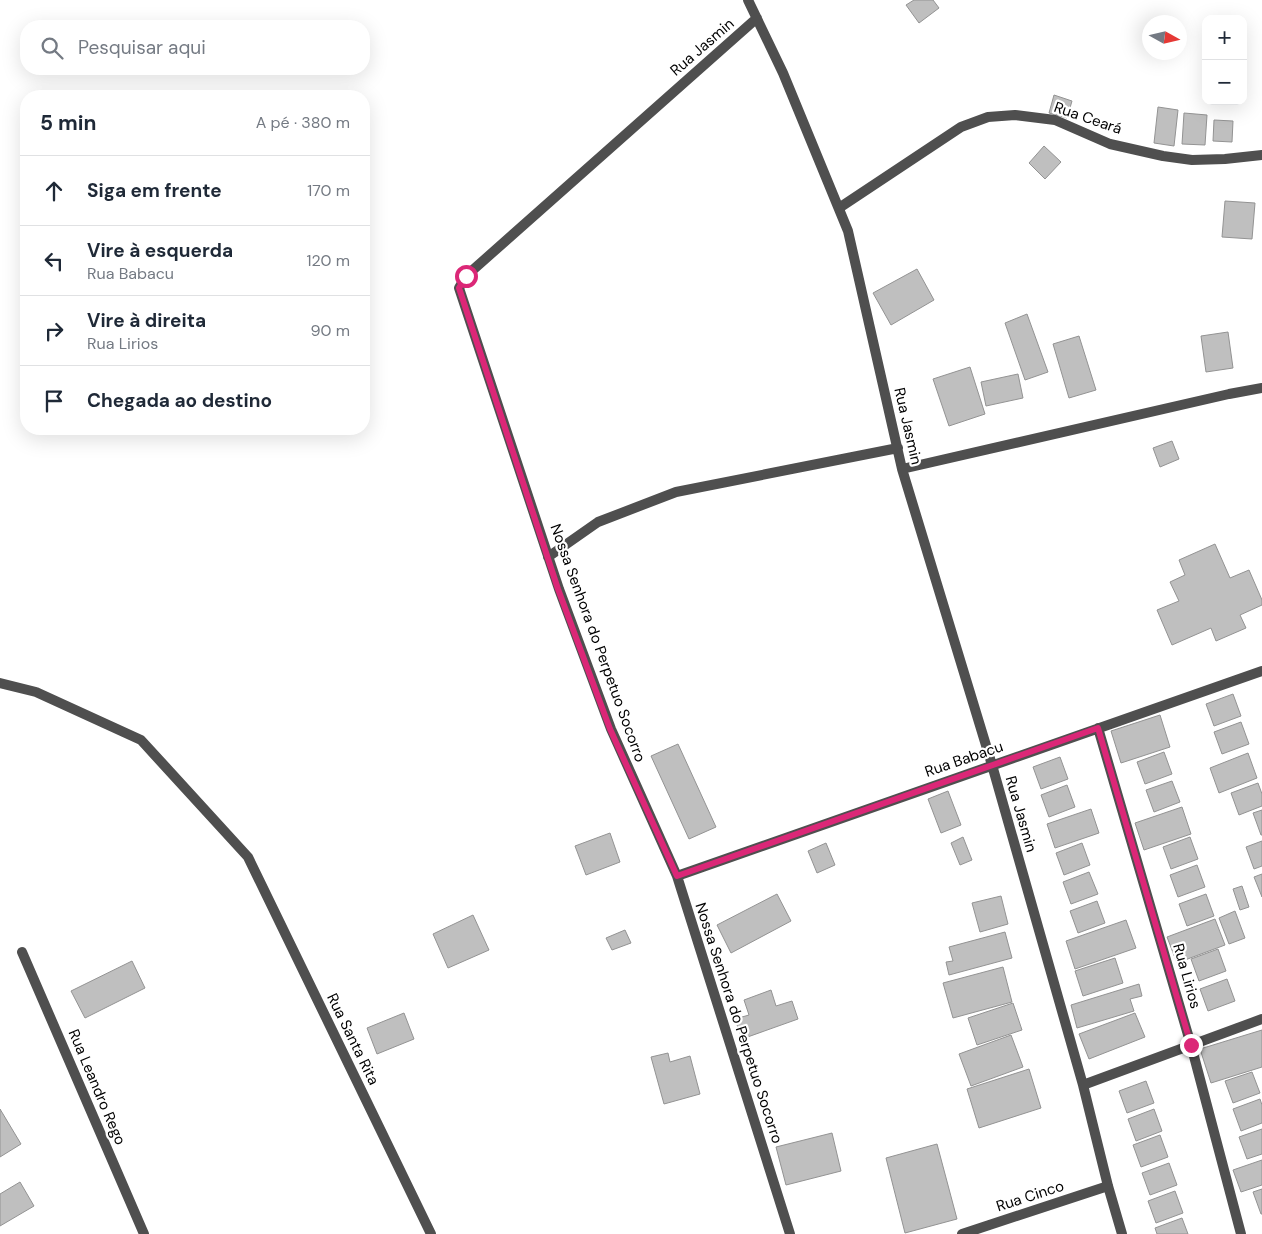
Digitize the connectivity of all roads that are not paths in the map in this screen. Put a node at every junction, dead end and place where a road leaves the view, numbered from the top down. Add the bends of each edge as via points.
1 (748, 0) edge
2 (757, 18) junction
3 (1262, 155) edge
4 (839, 208) junction
5 (459, 288) joint
6 (1262, 388) edge
7 (898, 448) junction
8 (902, 469) junction
9 (548, 557) junction
10 (1262, 671) edge
11 (0, 683) edge
12 (1098, 728) junction
13 (992, 765) junction
14 (677, 876) junction
15 (22, 952) dead end
16 (1262, 1019) edge
17 (1191, 1045) junction
18 (1083, 1085) junction
19 (1108, 1186) junction
20 (144, 1234) edge
21 (431, 1234) edge
22 (790, 1234) edge
23 (962, 1234) edge
24 (1122, 1234) edge
25 (1241, 1234) edge

1 - 2 street
2 - 4 street, Rua Jasmin
2 - 5 street, Rua Jasmin via 466,276
3 - 4 street, Rua Ceará via 1200,160 1163,156 1110,144 1055,120 1015,114 988,117 961,127
4 - 7 street, Rua Jasmin via 848,231
5 - 9 street, Nossa Senhora do Perpetuo Socorro
6 - 8 street
7 - 8 street, Rua Jasmin
7 - 9 street via 676,492 598,522
8 - 13 street, Rua Jasmin
9 - 14 street, Nossa Senhora do Perpetuo Socorro via 610,729
10 - 12 street, Rua Babacu
11 - 21 street, Rua Santa Rita via 36,692 141,740 248,857
12 - 13 street, Rua Babacu
12 - 17 street, Rua Lirios
13 - 14 street, Rua Babacu
13 - 18 street, Rua Jasmin
14 - 22 street, Nossa Senhora do Perpetuo Socorro
15 - 20 street, Rua Leandro Rego
16 - 17 street
17 - 18 street
17 - 25 street, Rua Lirios
18 - 19 street, Rua Jasmin
19 - 23 street, Rua Cinco
19 - 24 street, Rua Jasmin

